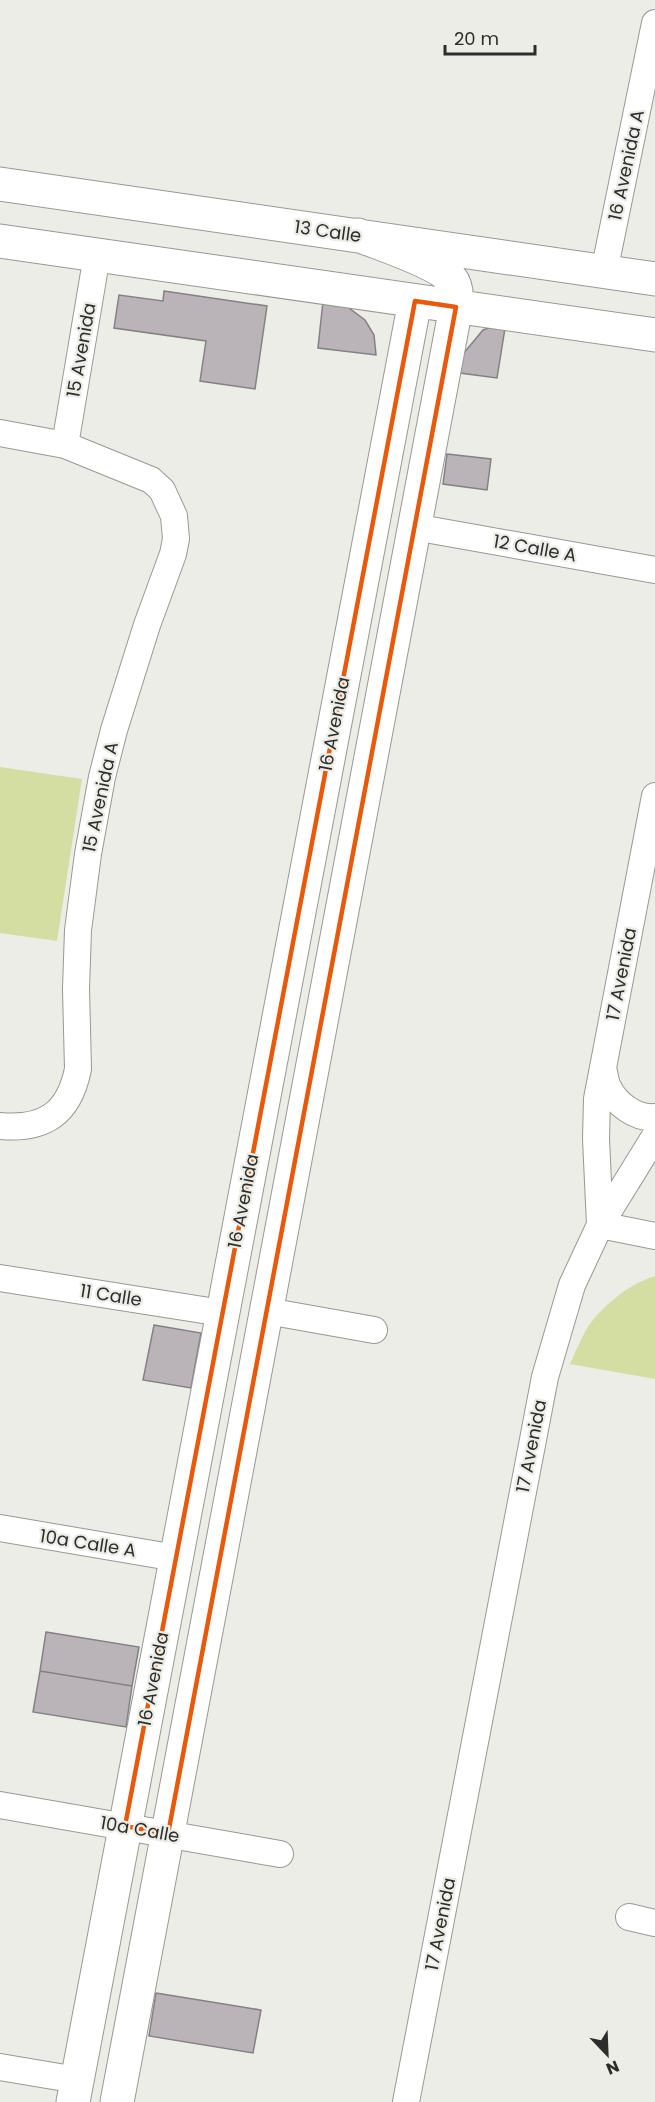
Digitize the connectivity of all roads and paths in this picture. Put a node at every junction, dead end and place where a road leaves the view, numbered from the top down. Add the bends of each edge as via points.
1 (655, 23) edge
2 (0, 184) edge
3 (358, 236) junction
4 (0, 241) edge
5 (98, 255) junction
6 (604, 272) junction
7 (655, 279) edge
8 (415, 301) junction
9 (456, 307) junction
10 (655, 335) edge
11 (0, 433) edge
12 (65, 445) junction
13 (414, 527) junction
14 (655, 570) edge
15 (655, 796) edge
16 (603, 1067) junction
17 (655, 1117) edge
18 (0, 1126) edge
19 (655, 1136) edge
20 (600, 1225) junction
21 (655, 1236) edge
22 (0, 1278) edge
23 (267, 1311) junction
24 (222, 1313) junction
25 (374, 1330) dead end
26 (0, 1528) edge
27 (176, 1558) junction
28 (0, 1805) edge
29 (125, 1826) junction
30 (168, 1834) junction
31 (279, 1854) dead end
32 (629, 1917) dead end
33 (655, 1923) edge
34 (0, 2067) edge
35 (75, 2091) edge
36 (117, 2102) edge
37 (406, 2102) edge

1 - 6 street, 16 Avenida A
2 - 3 main road, 13 Calle
3 - 6 main road, 13 Calle
3 - 9 main road via 437,267 452,280
4 - 5 main road
5 - 8 main road
5 - 12 street, 15 Avenida
6 - 7 main road, 13 Calle
8 - 9 main road
8 - 24 main road, 16 Avenida
9 - 10 main road
9 - 13 main road
11 - 12 street
12 - 18 street, 15 Avenida A via 151,480 168,501 176,539 102,777 78,930 75,1081 66,1102 43,1123 18,1128
13 - 14 street, 12 Calle A
13 - 23 main road
15 - 16 street, 17 Avenida
16 - 17 street via 607,1086 617,1101 632,1112
16 - 20 street, 17 Avenida via 596,1139
19 - 20 street
20 - 21 street
20 - 37 street, 17 Avenida via 572,1285 544,1377
22 - 24 street, 11 Calle
23 - 25 street
23 - 30 main road
24 - 27 main road, 16 Avenida
26 - 27 street, 10a Calle A
27 - 29 main road, 16 Avenida
28 - 29 street, 10a Calle
29 - 30 street, 10a Calle
29 - 35 main road, 16 Avenida
30 - 31 street, 10a Calle
30 - 36 main road
32 - 33 street
34 - 35 street

